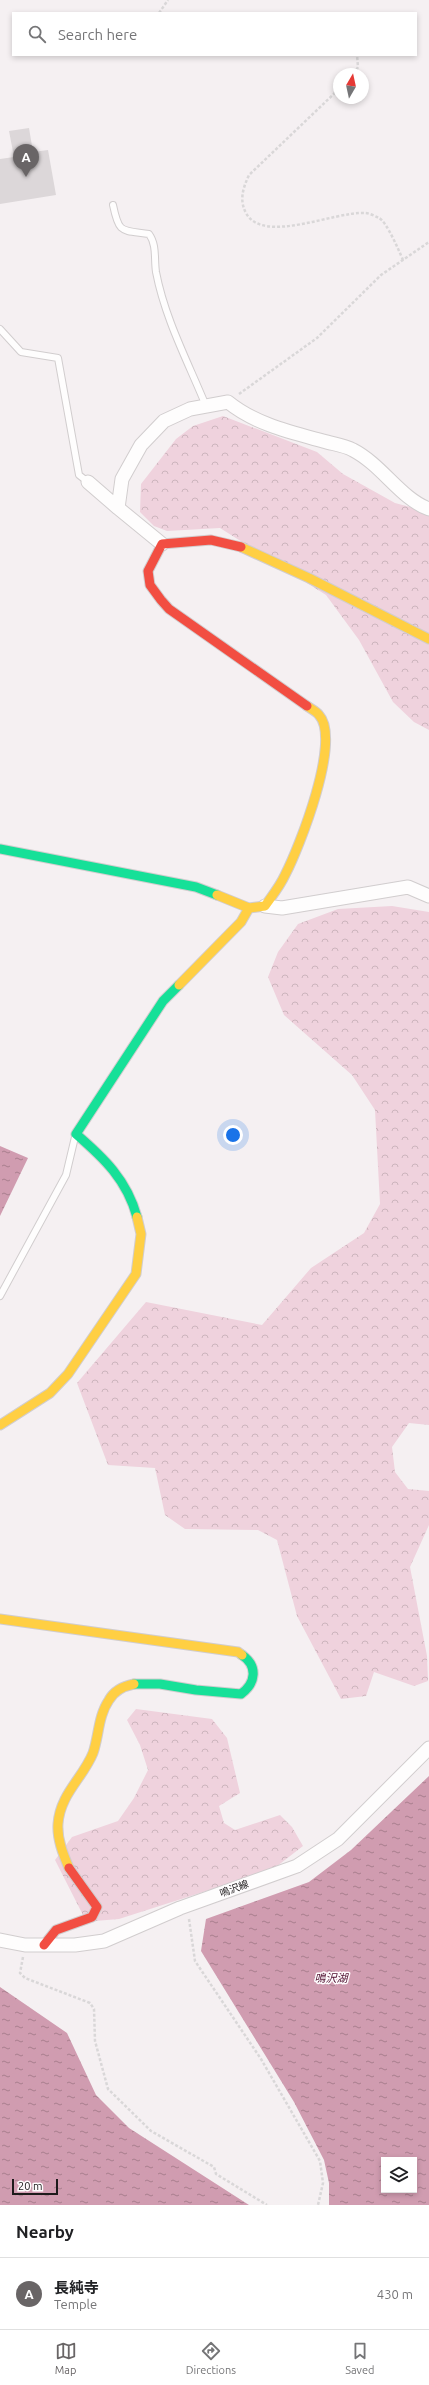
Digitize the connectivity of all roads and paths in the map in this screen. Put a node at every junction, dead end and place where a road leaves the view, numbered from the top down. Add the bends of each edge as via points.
1 (168, 0) edge
2 (160, 12) edge
3 (357, 56) edge
4 (357, 68) edge
5 (333, 95) edge
6 (113, 205) dead end
7 (429, 242) edge
8 (403, 260) junction
9 (0, 329) edge
10 (228, 402) junction
11 (206, 406) junction
12 (88, 482) joint
13 (118, 508) junction
14 (429, 509) edge
15 (162, 544) junction
16 (429, 639) edge
17 (0, 849) edge
18 (429, 896) edge
19 (265, 906) junction
20 (249, 908) junction
21 (76, 1134) junction
22 (0, 1296) edge
23 (0, 1425) edge
24 (0, 1619) edge
25 (429, 1748) edge
26 (189, 1914) dead end
27 (0, 1940) edge
28 (26, 1945) junction
29 (44, 1945) junction
30 (266, 2205) edge
31 (318, 2205) edge

1 - 2 path
3 - 4 path
5 - 8 path via 249,175 243,187 241,205 248,217 259,226 276,227 366,212 381,219
6 - 11 lane via 117,225 123,230 149,234 154,240 156,271 166,311
7 - 8 path
8 - 10 path via 380,275 317,338
9 - 12 lane via 21,352 58,358 79,475
10 - 11 street
10 - 14 street via 241,412 275,427 351,449 371,460 417,504
11 - 13 street via 190,409 164,421 141,445 122,479
12 - 13 street
13 - 15 street
15 - 16 street via 211,540 234,544 309,578
15 - 19 street via 151,559 147,576 152,590 170,609 320,715 324,724 325,753 315,794 285,876
17 - 20 street via 196,887
18 - 19 street via 408,888 282,908
19 - 20 street
20 - 21 street via 241,922 163,1001
21 - 22 lane via 66,1175
21 - 23 street via 104,1158 120,1177 133,1203 141,1234 136,1274 68,1374 50,1393
24 - 29 street via 238,1652 247,1657 252,1665 254,1678 250,1689 241,1694 148,1682 124,1687 108,1699 100,1718 92,1753 66,1794 57,1816 58,1843 79,1887 97,1907 92,1917 56,1930
25 - 29 street, 鳴沢線 via 338,1839 297,1866 180,1908 104,1941 76,1945
26 - 31 path via 195,1961 261,2059 320,2161 323,2183
27 - 28 street, 鳴沢線
28 - 29 street, 鳴沢線
28 - 30 path via 20,1973 25,1978 90,2003 94,2008 95,2041 108,2089 151,2131 214,2167 216,2174

